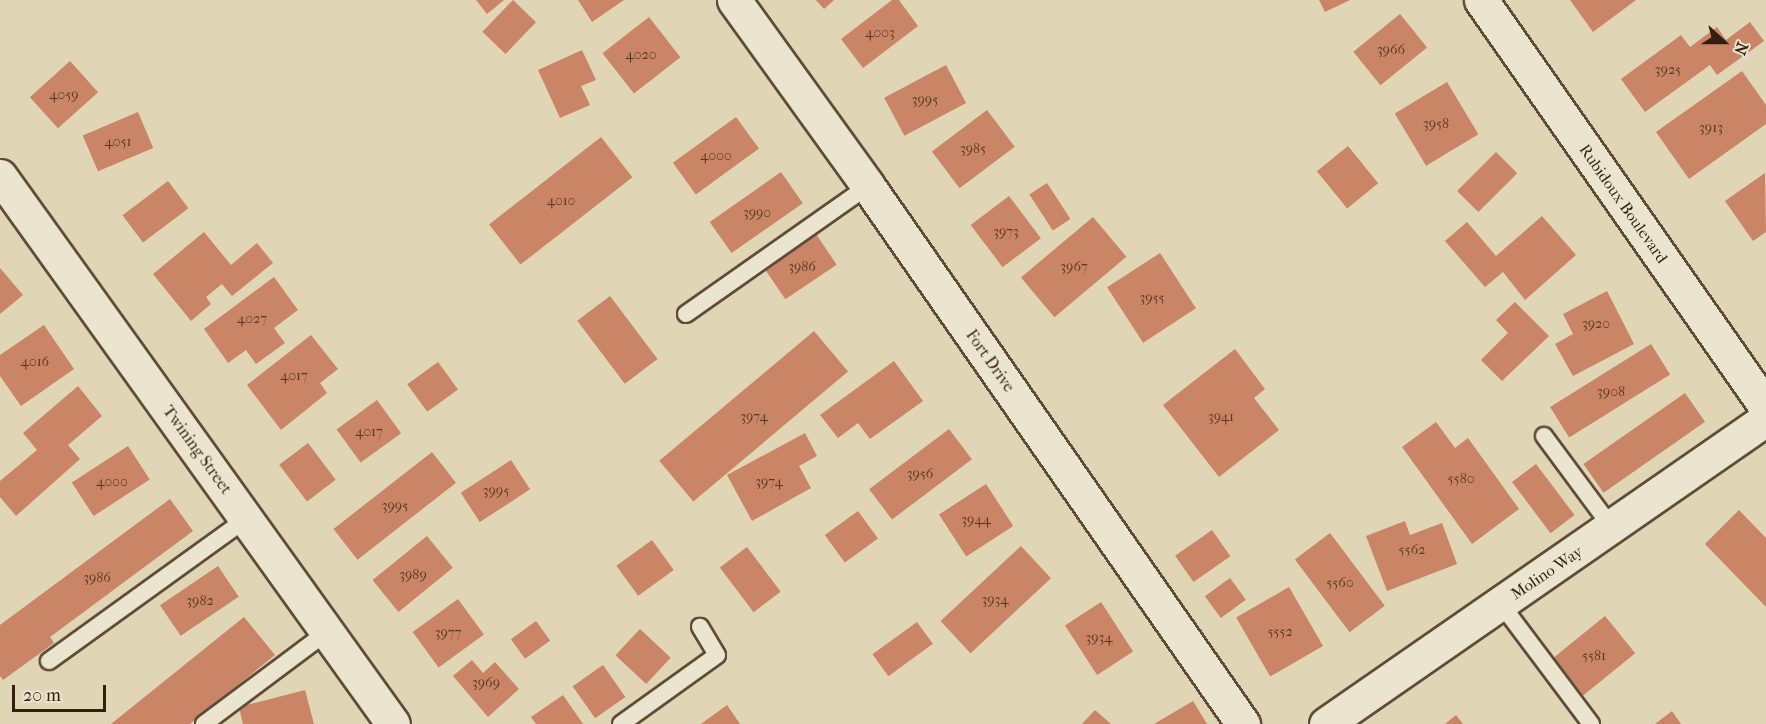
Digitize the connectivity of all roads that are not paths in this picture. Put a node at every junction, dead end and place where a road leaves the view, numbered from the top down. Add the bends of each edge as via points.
1 (734, 0) edge
2 (1481, 0) edge
3 (0, 176) edge
4 (868, 186) junction
5 (686, 314) dead end
6 (1766, 407) edge
7 (1766, 419) edge
8 (1544, 436) dead end
9 (246, 519) junction
10 (1612, 528) junction
11 (1501, 604) junction
12 (700, 627) dead end
13 (327, 632) junction
14 (49, 661) dead end
15 (204, 724) edge
16 (393, 724) edge
17 (621, 724) edge
18 (1243, 724) edge
19 (1326, 724) edge
20 (1591, 724) edge

1 - 4 street, Fort Drive
2 - 6 street, Rubidoux Boulevard
3 - 9 street, Twining Street
4 - 5 lane
4 - 18 street, Fort Drive
7 - 10 street, Molino Way
8 - 10 lane
9 - 13 street, Twining Street
9 - 14 lane
10 - 11 street, Molino Way
11 - 19 street, Molino Way
11 - 20 lane
12 - 17 lane via 717,655
13 - 15 lane
13 - 16 street, Twining Street

